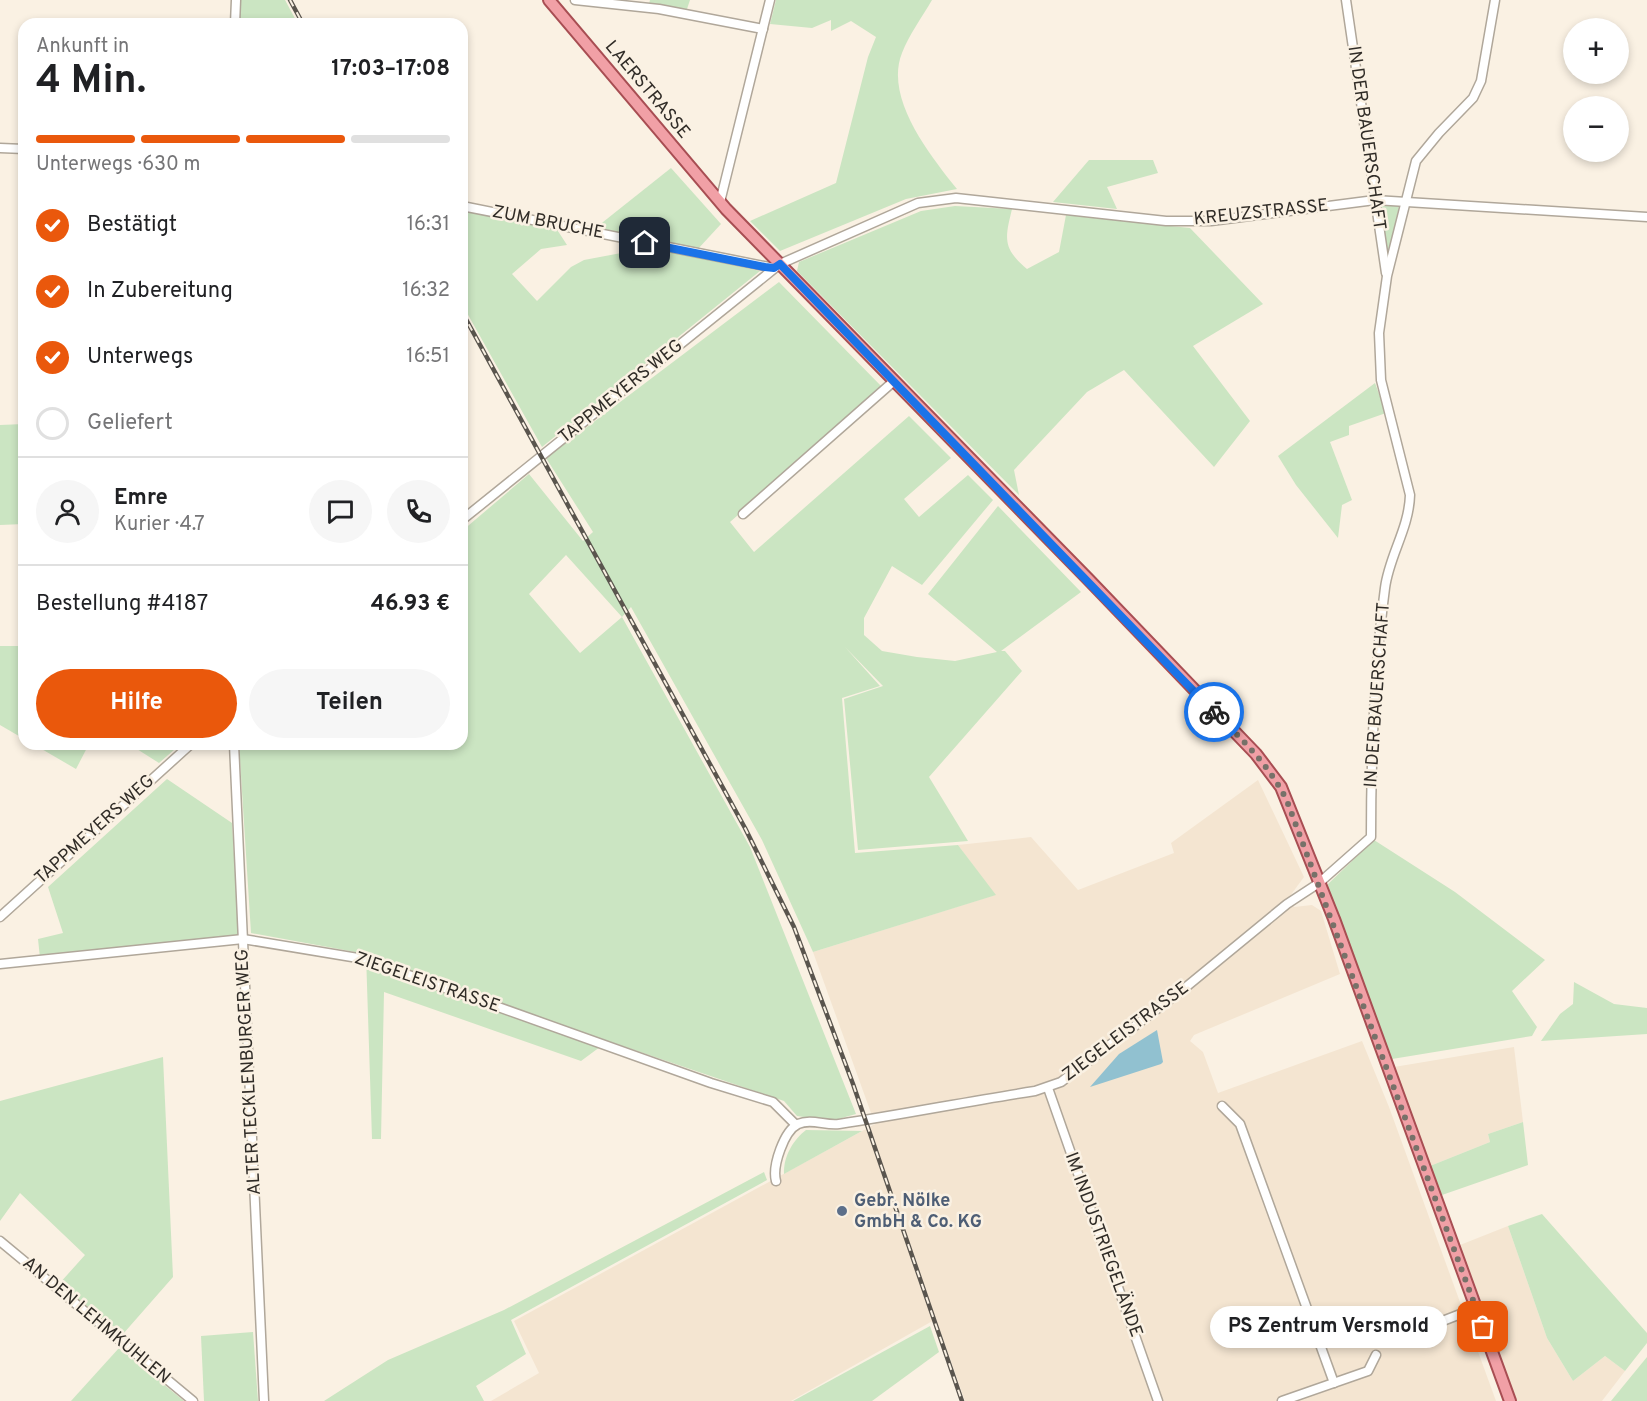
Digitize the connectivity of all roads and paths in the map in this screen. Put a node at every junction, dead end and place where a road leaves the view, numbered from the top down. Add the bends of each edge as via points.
1 (236, 0) edge
2 (549, 0) edge
3 (575, 0) edge
4 (770, 0) edge
5 (1346, 0) edge
6 (1495, 0) edge
7 (235, 18) edge
8 (763, 29) junction
9 (0, 148) edge
10 (18, 149) edge
11 (1375, 200) junction
12 (1404, 201) junction
13 (720, 202) junction
14 (468, 207) edge
15 (1647, 217) edge
16 (777, 266) junction
17 (1386, 276) junction
18 (894, 381) junction
19 (743, 514) dead end
20 (468, 515) edge
21 (184, 750) edge
22 (234, 750) edge
23 (1320, 883) junction
24 (0, 917) edge
25 (243, 939) junction
26 (0, 964) edge
27 (1048, 1088) junction
28 (1221, 1106) dead end
29 (796, 1125) junction
30 (777, 1181) dead end
31 (0, 1241) edge
32 (1476, 1308) junction
33 (1440, 1322) dead end
34 (1376, 1355) dead end
35 (1334, 1383) junction
36 (193, 1401) edge
37 (264, 1401) edge
38 (1158, 1401) edge
39 (1282, 1401) edge
40 (1510, 1401) edge

1 - 7 street
2 - 13 main road, LAERSTRASSE
3 - 8 street via 659,9
4 - 8 street
5 - 11 street, IN DER BAUERSCHAFT
6 - 12 street, IN DER BAUERSCHAFT via 1479,87 1416,161
8 - 13 street
9 - 10 street
11 - 12 street, KREUZSTRASSE
11 - 16 street, KREUZSTRASSE via 1200,221 1166,221 938,199 918,203
11 - 17 street, IN DER BAUERSCHAFT
12 - 15 street, KREUZSTRASSE
12 - 17 street, IN DER BAUERSCHAFT
13 - 16 main road, LAERSTRASSE
14 - 16 street, ZUM BRUCHE
16 - 18 main road, LAERSTRASSE
16 - 20 street, TAPPMEYERS WEG
17 - 23 street, IN DER BAUERSCHAFT via 1379,333 1381,380 1410,495 1409,514 1385,584 1377,651 1371,741 1371,837
18 - 19 street
18 - 23 main road, LAERSTRASSE via 1256,754 1281,787
21 - 24 street, TAPPMEYERS WEG
22 - 25 street, ALTER TECKLENBURGER WEG
23 - 27 street, ZIEGELEISTRASSE via 1287,904 1186,987
23 - 32 main road, LAERSTRASSE
25 - 26 street, ZIEGELEISTRASSE
25 - 29 street, ZIEGELEISTRASSE via 364,959 773,1102
25 - 37 street, ALTER TECKLENBURGER WEG
27 - 29 street, ZIEGELEISTRASSE via 837,1125
27 - 38 street, IM INDUSTRIEGELÄNDE
28 - 35 street via 1240,1124
29 - 30 street via 784,1143 775,1170
31 - 36 street, AN DEN LEHMKUHLEN
32 - 33 street
32 - 40 main road, LAERSTRASSE
34 - 35 street via 1368,1371
35 - 39 street

